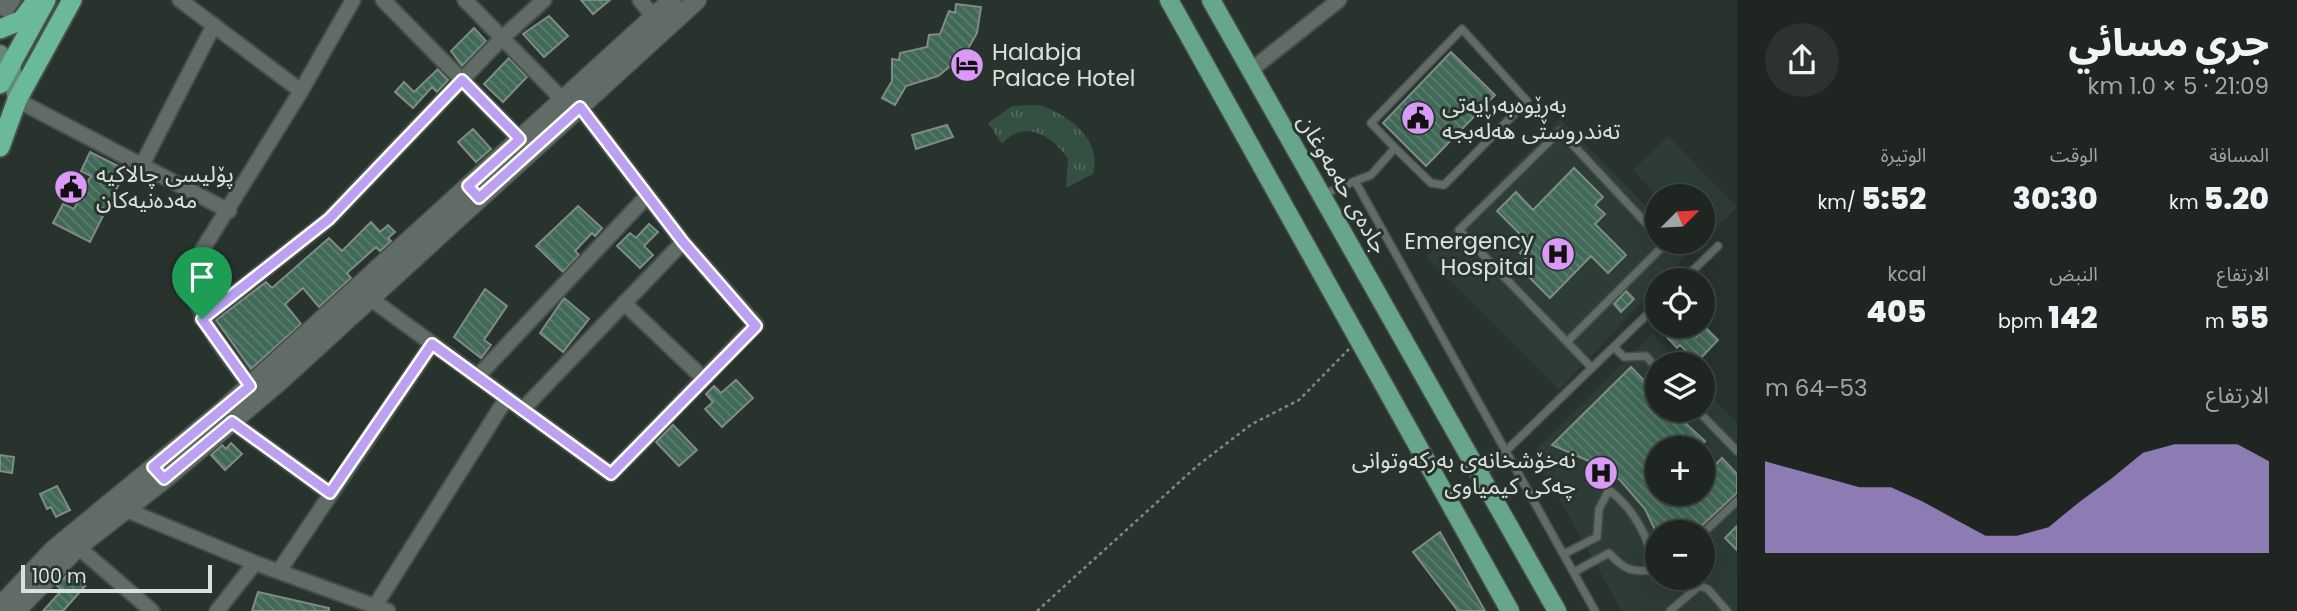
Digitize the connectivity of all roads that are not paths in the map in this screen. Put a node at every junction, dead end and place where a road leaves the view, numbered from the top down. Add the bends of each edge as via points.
1 (13, 0) edge
2 (36, 0) edge
3 (46, 0) edge
4 (72, 0) edge
5 (180, 0) edge
6 (354, 0) edge
7 (383, 0) edge
8 (465, 0) edge
9 (544, 0) edge
10 (640, 0) edge
11 (672, 0) edge
12 (697, 0) edge
13 (1169, 0) edge
14 (1211, 0) edge
15 (1339, 0) edge
16 (0, 5) edge
17 (653, 16) junction
18 (214, 26) junction
19 (0, 29) edge
20 (502, 38) junction
21 (6, 59) edge
22 (1251, 70) junction
23 (462, 80) junction
24 (0, 84) edge
25 (302, 91) junction
26 (15, 98) edge
27 (562, 99) junction
28 (580, 107) junction
29 (520, 139) junction
30 (1, 142) edge
31 (1395, 148) junction
32 (143, 163) junction
33 (1355, 181) junction
34 (474, 192) junction
35 (1321, 195) junction
36 (647, 196) junction
37 (229, 211) junction
38 (1645, 221) edge
39 (683, 242) junction
40 (1718, 246) dead end
41 (1655, 254) edge
42 (1695, 268) edge
43 (371, 299) junction
44 (624, 303) junction
45 (1645, 317) edge
46 (202, 319) junction
47 (1567, 342) junction
48 (432, 344) junction
49 (1614, 347) junction
50 (1645, 356) edge
51 (1592, 368) junction
52 (477, 377) junction
53 (704, 379) junction
54 (250, 386) junction
55 (506, 399) junction
56 (522, 410) junction
57 (232, 422) junction
58 (1709, 422) edge
59 (1737, 451) edge
60 (1506, 452) junction
61 (159, 473) junction
62 (1480, 476) junction
63 (330, 493) junction
64 (1737, 501) edge
65 (124, 509) junction
66 (1715, 522) edge
67 (1645, 538) edge
68 (78, 547) junction
69 (1564, 554) junction
70 (255, 563) junction
71 (279, 570) junction
72 (1645, 571) edge
73 (1574, 572) junction
74 (0, 606) edge
75 (382, 609) edge
76 (16, 611) edge
77 (152, 611) edge
78 (218, 611) edge
79 (1510, 611) edge
80 (1557, 611) edge
81 (1595, 611) edge
82 (1670, 611) edge
83 (1727, 611) edge

1 - 16 street via 6,10
2 - 19 highway via 22,20
3 - 21 highway
4 - 26 highway
5 - 18 street
6 - 25 street
7 - 23 street
8 - 20 street
9 - 20 street
10 - 17 street
11 - 17 street
12 - 28 street
13 - 79 main road
14 - 22 main road, جادەی حەمەوغان
15 - 22 street
17 - 27 street
18 - 25 street
18 - 32 street
20 - 23 street
20 - 27 street
21 - 24 highway
21 - 26 main road
22 - 35 main road, جادەی حەمەوغان
23 - 29 street
23 - 46 street via 329,219
25 - 37 street
26 - 30 highway
26 - 32 street
27 - 29 street
28 - 34 street
28 - 36 street
29 - 34 street
31 - 31 lane via 1431,183 1444,185 1527,101 1462,29 1371,123
31 - 33 lane via 1371,175
32 - 37 street
33 - 35 lane
33 - 60 lane
34 - 43 street
34 - 54 street
35 - 62 main road, جادەی حەمەوغان
36 - 39 street
36 - 52 street
37 - 46 street via 191,268 192,294
38 - 47 lane via 1560,131 1459,230
39 - 44 street
39 - 53 street via 756,326
40 - 42 lane
41 - 47 lane
43 - 48 street
43 - 57 street
44 - 53 street
44 - 56 street
45 - 49 lane
46 - 54 street
47 - 51 lane
48 - 52 street
48 - 63 street
49 - 50 lane via 1624,357
49 - 51 lane
51 - 60 lane
52 - 55 street
53 - 56 street via 611,474
54 - 61 street
55 - 56 street
55 - 75 street
57 - 61 street
57 - 63 street
58 - 59 lane
60 - 62 lane
60 - 69 lane
61 - 65 street
61 - 74 street via 54,549
62 - 80 main road, جادەی حەمەوغان
63 - 71 street
64 - 66 lane
65 - 68 street
65 - 70 street
67 - 69 lane via 1627,503 1609,490 1599,509 1597,537
68 - 76 street
68 - 77 street
69 - 73 lane
70 - 71 street
70 - 78 street
71 - 75 street
72 - 73 lane via 1621,566 1609,553
73 - 81 lane
82 - 83 lane via 1699,586

